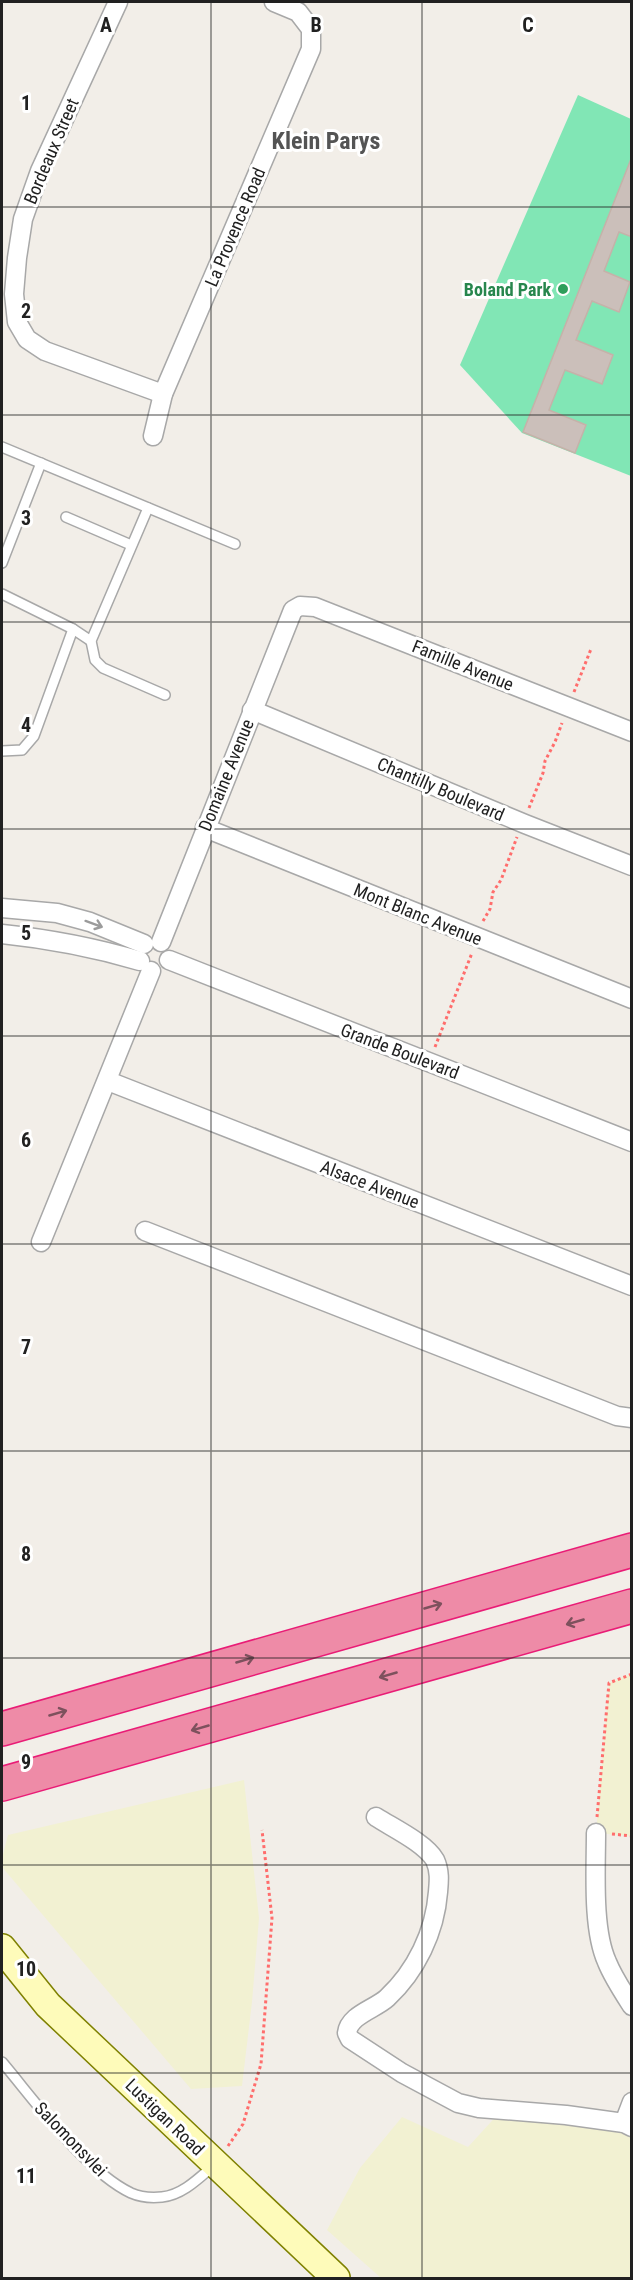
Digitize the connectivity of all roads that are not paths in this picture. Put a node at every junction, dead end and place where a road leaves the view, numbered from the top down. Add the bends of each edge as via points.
1 (118, 2) edge
2 (274, 2) edge
3 (163, 394) junction
4 (153, 436) dead end
5 (2, 447) edge
6 (41, 463) junction
7 (148, 508) junction
8 (66, 517) dead end
9 (235, 544) dead end
10 (131, 545) junction
11 (2, 563) edge
12 (2, 594) edge
13 (293, 610) joint
14 (73, 629) junction
15 (91, 641) junction
16 (165, 695) dead end
17 (252, 710) junction
18 (632, 732) edge
19 (2, 752) edge
20 (205, 828) junction
21 (632, 866) edge
22 (6, 908) edge
23 (62, 914) junction
24 (5, 935) edge
25 (58, 941) junction
26 (149, 954) junction
27 (632, 999) edge
28 (108, 1081) junction
29 (632, 1142) edge
30 (145, 1231) dead end
31 (41, 1242) dead end
32 (632, 1286) edge
33 (632, 1418) edge
34 (632, 1550) edge
35 (632, 1606) edge
36 (2, 1729) edge
37 (2, 1784) edge
38 (376, 1817) dead end
39 (596, 1833) road end
40 (2, 1948) edge
41 (632, 2006) edge
42 (2, 2062) edge
43 (632, 2102) edge
44 (628, 2125) edge
45 (215, 2165) junction
46 (336, 2278) edge

1 - 3 street, Bordeaux Street via 40,171 23,219 14,294 17,322 27,339 45,351
2 - 3 street, La Provence Road via 298,12 311,29 311,49
3 - 4 street, La Provence Road
5 - 6 lane
6 - 7 lane
6 - 11 lane
7 - 9 lane
7 - 10 lane
8 - 10 lane
10 - 15 lane
12 - 14 lane
13 - 17 street, Domaine Avenue
13 - 18 street, Famille Avenue via 300,606 315,607
14 - 15 lane
14 - 19 lane via 34,736 22,750
15 - 16 lane via 95,660 103,668
17 - 20 street, Domaine Avenue
17 - 21 street, Chantilly Boulevard
20 - 26 street, Domaine Avenue
20 - 27 street, Mont Blanc Avenue
22 - 23 street
22 - 24 street
23 - 25 street
23 -> 26 street via 90,922
24 - 25 street
25 - 26 street
26 - 28 street, Domaine Avenue
26 - 29 street, Grande Boulevard via 170,951 169,960
28 - 31 street, Domaine Avenue
28 - 32 street, Alsace Avenue
30 - 33 street via 617,1416
36 -> 34 highway
35 -> 37 highway
38 - 44 street via 430,1854 439,1874 437,1897 430,1932 413,1966 386,2000 351,2022 347,2033 350,2040 458,2103
39 - 41 street via 597,1897 606,1961
40 - 45 main road, Lustigan Road via 48,2005
42 - 45 lane, Salomonsvlei via 75,2149 114,2183 132,2193 164,2197 179,2192
43 - 44 street
45 - 46 main road, Lustigan Road

